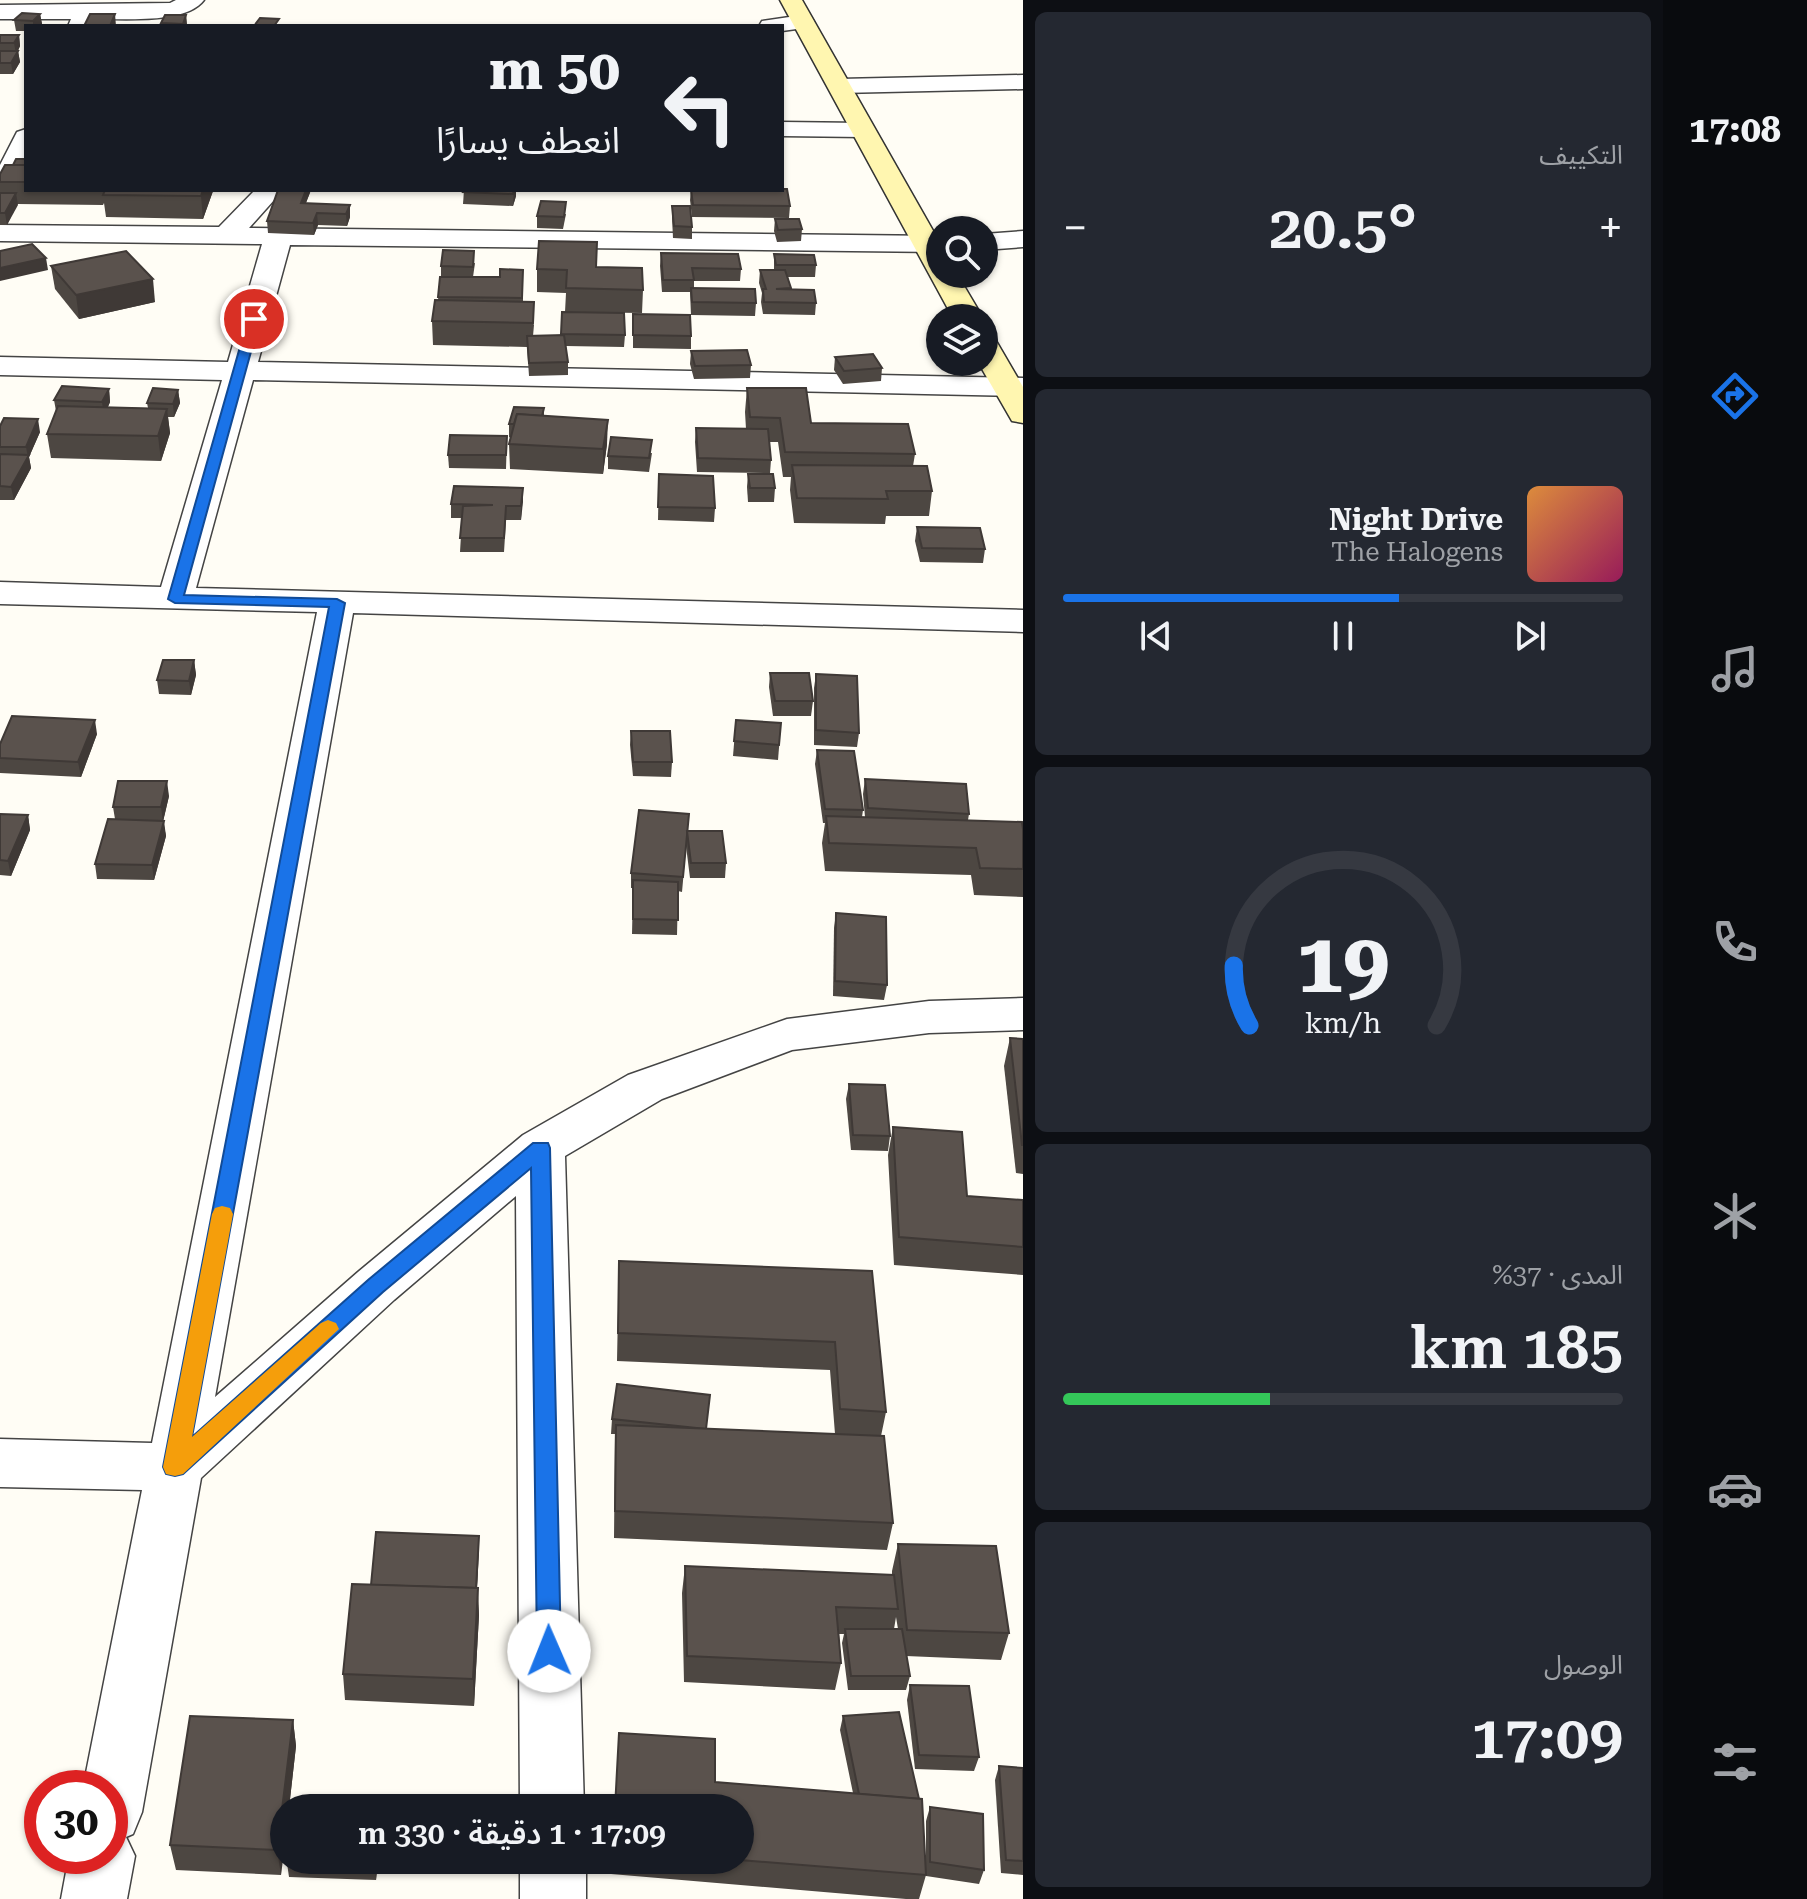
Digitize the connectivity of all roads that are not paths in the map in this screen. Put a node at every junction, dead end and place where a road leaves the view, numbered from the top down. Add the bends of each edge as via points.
1 (193, 0) edge
2 (797, 11) edge
3 (0, 12) edge
4 (82, 20) edge
5 (774, 24) edge
6 (1023, 82) edge
7 (840, 86) junction
8 (784, 129) edge
9 (863, 130) junction
10 (24, 141) edge
11 (0, 192) edge
12 (268, 192) edge
13 (0, 233) edge
14 (926, 236) edge
15 (225, 237) junction
16 (278, 238) junction
17 (1023, 239) edge
18 (998, 241) edge
19 (926, 253) edge
20 (0, 366) edge
21 (998, 366) edge
22 (238, 372) junction
23 (1018, 396) edge
24 (0, 593) edge
25 (175, 599) junction
26 (337, 603) junction
27 (1023, 621) edge
28 (1023, 1014) edge
29 (540, 1148) junction
30 (0, 1463) edge
31 (175, 1467) junction
32 (118, 1770) edge
33 (552, 1794) edge
34 (99, 1874) edge
35 (553, 1874) edge
36 (94, 1899) edge
37 (553, 1899) edge

1 - 4 street via 174,10
2 - 5 street
2 - 7 main road
3 - 4 street
6 - 7 street
7 - 9 main road
8 - 9 street
9 - 14 main road
10 - 11 street
12 - 15 street
13 - 15 street
15 - 16 street
16 - 19 street
16 - 22 street
17 - 18 street
20 - 22 street
21 - 23 main road
22 - 23 street
22 - 25 street
24 - 25 street
25 - 26 street
26 - 27 street
26 - 31 street
28 - 29 street via 929,1017 787,1035 645,1087
29 - 31 street via 376,1286
29 - 33 street
30 - 31 street
31 - 32 street
34 - 36 street
35 - 37 street

